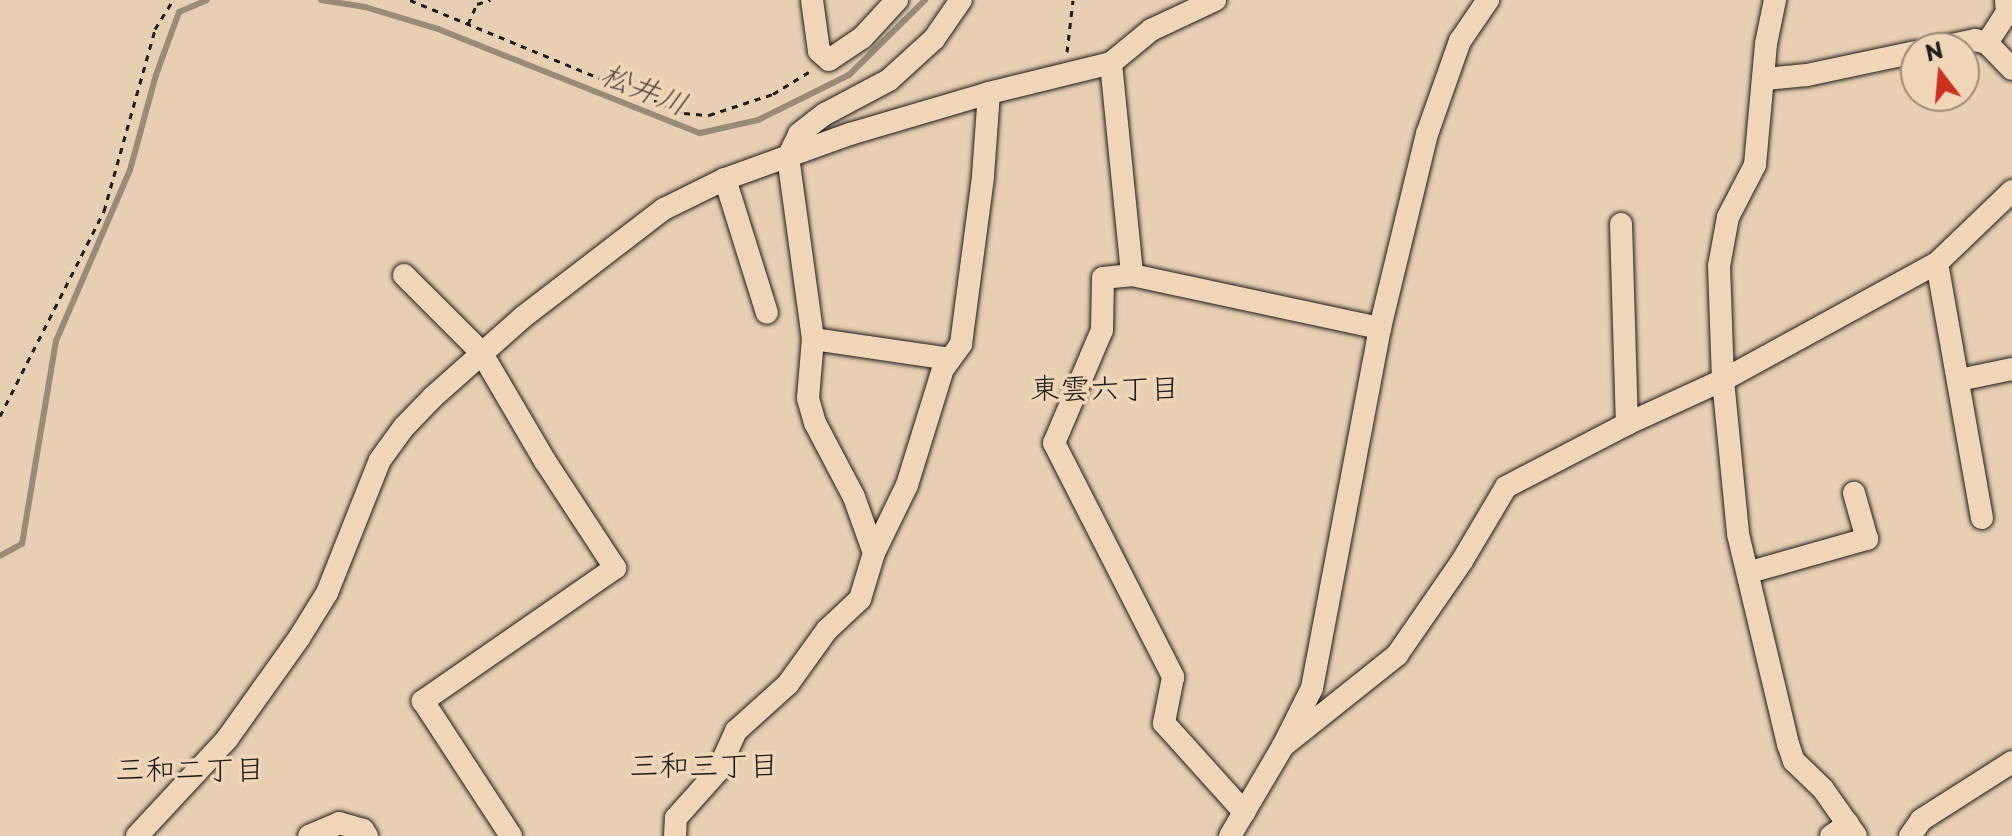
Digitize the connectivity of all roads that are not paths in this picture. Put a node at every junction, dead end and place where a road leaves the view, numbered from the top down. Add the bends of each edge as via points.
1 (812, 0) edge
2 (897, 0) edge
3 (961, 0) edge
4 (1215, 0) edge
5 (1488, 0) edge
6 (1775, 0) edge
7 (2006, 0) edge
8 (1980, 41) edge
9 (1987, 43) junction
10 (1900, 55) edge
11 (1111, 63) junction
12 (2012, 69) edge
13 (1765, 79) junction
14 (989, 93) junction
15 (788, 157) junction
16 (725, 179) junction
17 (2012, 191) edge
18 (1621, 224) dead end
19 (1937, 263) junction
20 (404, 275) dead end
21 (1132, 275) junction
22 (767, 313) dead end
23 (1380, 328) junction
24 (813, 339) junction
25 (481, 352) junction
26 (950, 359) junction
27 (2012, 369) edge
28 (1723, 380) junction
29 (1959, 380) junction
30 (1627, 424) junction
31 (1854, 493) dead end
32 (1982, 518) dead end
33 (874, 553) junction
34 (1750, 572) junction
35 (1283, 746) junction
36 (2012, 762) edge
37 (1244, 812) junction
38 (1845, 832) edge
39 (137, 836) edge
40 (309, 836) edge
41 (367, 836) edge
42 (511, 836) edge
43 (675, 836) edge
44 (1230, 836) edge
45 (1910, 836) edge

1 - 2 street via 819,51 829,60 862,38
3 - 15 street via 934,39 889,80 825,114 799,134
4 - 11 street via 1151,30
5 - 23 street via 1460,41 1427,134
6 - 13 street
7 - 9 street via 2007,12
8 - 9 street
9 - 12 street
10 - 13 street
11 - 14 street
11 - 21 street
13 - 28 street via 1755,165 1728,217 1719,266
14 - 15 street
14 - 26 street via 961,344
15 - 16 street
15 - 24 street
16 - 22 street
16 - 25 street via 664,209
17 - 19 street
18 - 30 street
19 - 28 street
19 - 29 street
20 - 25 street
21 - 23 street
21 - 37 street via 1103,278 1102,330 1054,443 1173,677 1164,723
23 - 35 street via 1312,688
24 - 26 street
24 - 33 street via 808,398 815,423 854,497
25 - 39 street via 423,407 380,460 327,593 299,638 227,739
25 - 42 street via 615,568 423,701
26 - 33 street via 907,485
27 - 29 street
28 - 30 street
28 - 34 street via 1738,534
29 - 32 street
30 - 35 street via 1506,487 1397,655
31 - 34 street via 1867,539
33 - 43 street via 860,599 827,630 788,684 736,731 718,771 676,818
34 - 38 street via 1794,761 1823,789
35 - 37 street
36 - 45 street via 1921,820
37 - 44 street
40 - 41 street via 339,823

